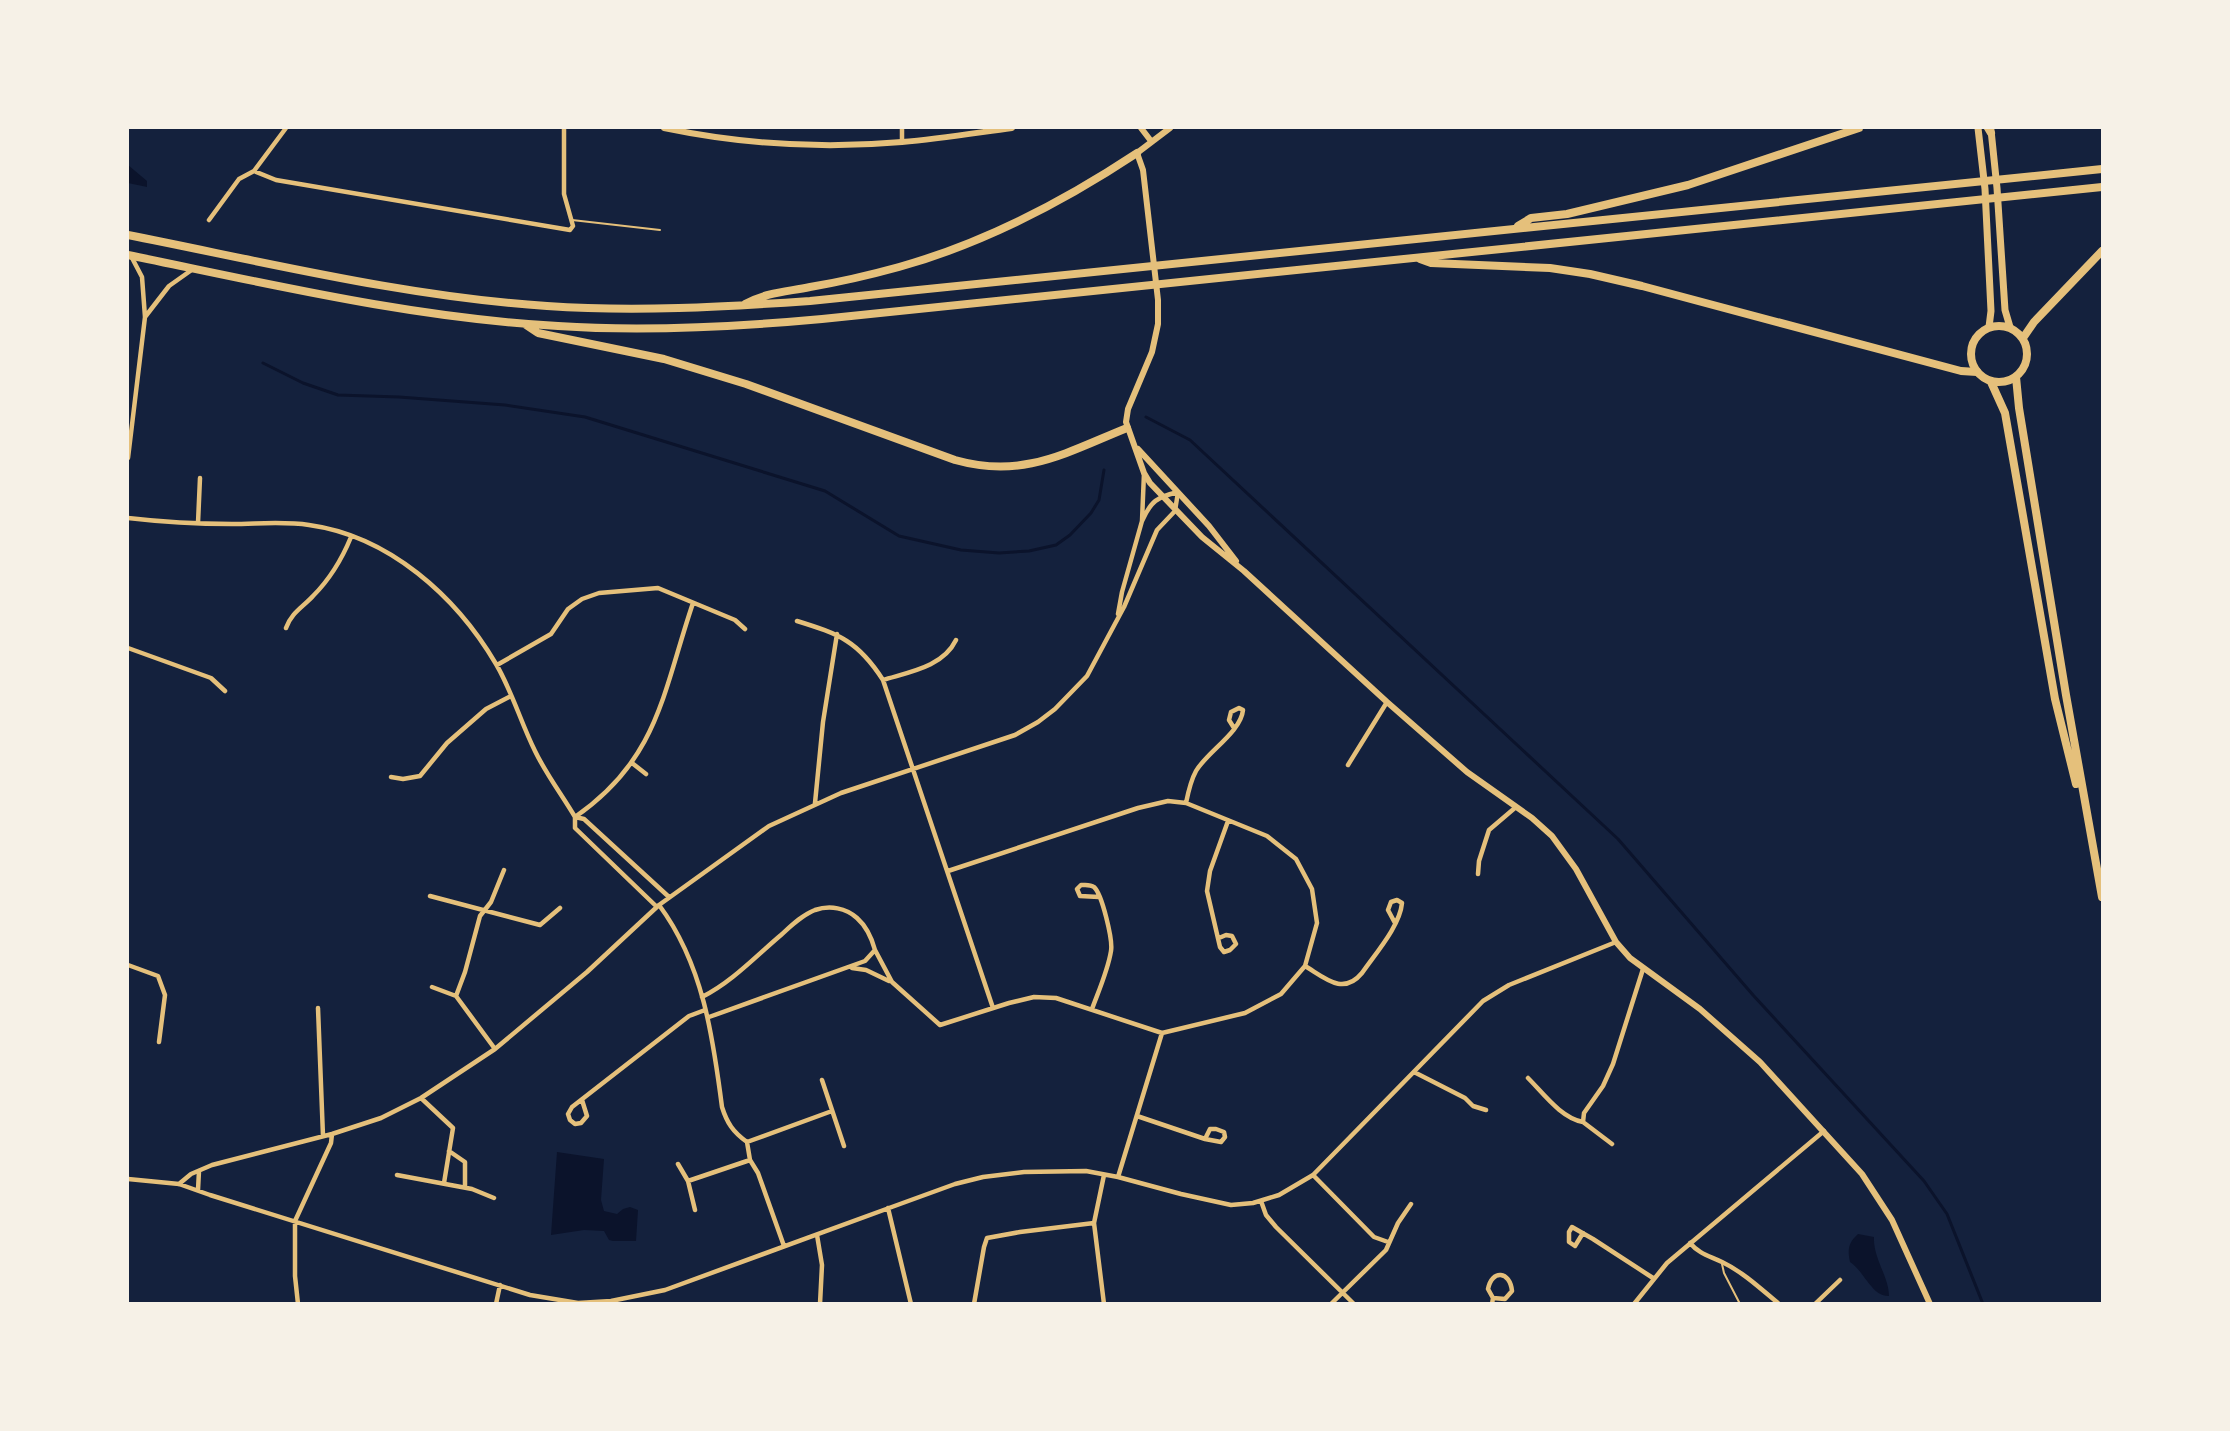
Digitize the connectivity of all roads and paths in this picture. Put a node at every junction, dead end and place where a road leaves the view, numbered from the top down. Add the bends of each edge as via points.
1 (286, 128) edge
2 (564, 128) edge
3 (663, 128) edge
4 (902, 128) edge
5 (1012, 128) edge
6 (1141, 128) edge
7 (1168, 128) edge
8 (1859, 128) edge
9 (1978, 128) edge
10 (1990, 129) edge
11 (1151, 141) junction
12 (902, 142) junction
13 (1137, 153) junction
14 (2103, 169) edge
15 (254, 171) junction
16 (2103, 187) edge
17 (209, 220) dead end
18 (572, 220) junction
19 (1514, 229) junction
20 (660, 230) dead end
21 (128, 235) edge
22 (2103, 251) edge
23 (129, 256) edge
24 (1417, 258) junction
25 (193, 268) junction
26 (742, 306) junction
27 (145, 317) junction
28 (523, 324) junction
29 (1989, 327) junction
30 (2010, 327) junction
31 (2023, 338) junction
32 (1977, 372) junction
33 (2016, 377) junction
34 (1991, 382) junction
35 (1127, 428) junction
36 (1137, 447) junction
37 (128, 458) edge
38 (1144, 473) junction
39 (200, 478) dead end
40 (1178, 492) junction
41 (1161, 496) junction
42 (1175, 511) junction
43 (128, 518) edge
44 (1142, 521) junction
45 (198, 523) junction
46 (351, 537) junction
47 (1244, 571) junction
48 (693, 603) junction
49 (1117, 620) junction
50 (797, 621) dead end
51 (286, 628) dead end
52 (745, 629) dead end
53 (837, 634) junction
54 (956, 640) dead end
55 (128, 648) edge
56 (497, 665) junction
57 (883, 680) junction
58 (225, 691) dead end
59 (511, 696) junction
60 (1387, 702) junction
61 (1234, 728) dead end
62 (632, 763) junction
63 (1348, 765) dead end
64 (913, 770) junction
65 (646, 774) dead end
66 (391, 777) dead end
67 (1186, 803) junction
68 (815, 804) junction
69 (1516, 807) junction
70 (575, 817) junction
71 (1228, 821) junction
72 (2092, 846) junction
73 (504, 870) dead end
74 (948, 871) junction
75 (1478, 874) dead end
76 (430, 896) dead end
77 (669, 897) junction
78 (1099, 897) junction
79 (2103, 897) edge
80 (658, 906) junction
81 (560, 908) dead end
82 (484, 911) junction
83 (1395, 923) junction
84 (1219, 938) dead end
85 (1616, 942) junction
86 (875, 950) junction
87 (128, 964) edge
88 (1305, 966) junction
89 (850, 967) junction
90 (1643, 969) junction
91 (892, 982) junction
92 (432, 987) dead end
93 (456, 996) junction
94 (702, 997) junction
95 (318, 1008) dead end
96 (993, 1008) junction
97 (1092, 1009) junction
98 (705, 1010) junction
99 (709, 1017) junction
100 (1162, 1033) junction
101 (159, 1042) dead end
102 (495, 1049) junction
103 (1414, 1072) junction
104 (1528, 1078) dead end
105 (822, 1080) dead end
106 (421, 1098) junction
107 (582, 1100) junction
108 (1486, 1110) dead end
109 (832, 1111) junction
110 (1137, 1116) junction
111 (1583, 1122) junction
112 (1824, 1131) junction
113 (332, 1134) junction
114 (323, 1136) junction
115 (1205, 1139) dead end
116 (747, 1142) junction
117 (1612, 1144) dead end
118 (844, 1146) dead end
119 (449, 1151) junction
120 (750, 1160) junction
121 (678, 1164) dead end
122 (199, 1171) junction
123 (397, 1175) dead end
124 (1104, 1175) junction
125 (1313, 1175) junction
126 (1118, 1177) junction
127 (128, 1179) edge
128 (688, 1181) junction
129 (444, 1183) junction
130 (179, 1184) junction
131 (465, 1187) junction
132 (198, 1190) junction
133 (494, 1198) dead end
134 (1261, 1201) junction
135 (1411, 1204) dead end
136 (888, 1208) junction
137 (695, 1210) dead end
138 (295, 1221) junction
139 (1094, 1223) junction
140 (1583, 1233) dead end
141 (817, 1234) junction
142 (1388, 1242) junction
143 (1690, 1243) junction
144 (784, 1246) junction
145 (1722, 1262) junction
146 (1653, 1278) junction
147 (1840, 1280) dead end
148 (500, 1285) junction
149 (1342, 1293) junction
150 (1493, 1301) edge
151 (583, 1303) edge
152 (298, 1304) edge
153 (496, 1304) edge
154 (820, 1304) edge
155 (911, 1304) edge
156 (974, 1304) edge
157 (1104, 1304) edge
158 (1331, 1304) edge
159 (1354, 1304) edge
160 (1634, 1304) edge
161 (1740, 1304) edge
162 (1779, 1304) edge
163 (1815, 1304) edge
164 (1930, 1304) edge

1 - 15 street
2 - 18 street via 564,194
3 - 12 street via 765,142
4 - 12 street
5 - 12 street
6 - 11 street
7 - 11 street
8 - 19 highway via 1689,185 1567,214 1531,218
9 - 29 main road via 1985,189
10 - 30 main road via 2005,310
11 - 13 street
13 - 26 highway via 1088,185 975,241 848,280 762,295
13 - 35 street via 1143,170 1158,324 1152,352 1128,409
14 - 19 highway
15 - 17 street via 239,179
15 - 18 street via 276,180 570,230
16 - 24 highway
18 - 20 lane
19 - 26 highway
21 - 26 highway via 370,282 499,302 583,308
22 - 31 main road
23 - 25 highway
23 - 27 street via 142,278
24 - 28 highway via 779,323 633,328
24 - 32 highway via 1431,263 1540,267 1590,274
25 - 27 street via 169,286
25 - 28 highway via 370,303
27 - 37 street
28 - 35 highway via 538,333 664,359 746,384 978,466 1033,464
29 - 30 main road
29 - 32 main road via 1971,347 1972,365
30 - 31 main road
31 - 33 main road via 2027,346 2026,363
32 - 34 main road
33 - 34 main road
33 - 72 main road
34 - 72 main road via 2005,413 2055,699
35 - 36 street
36 - 38 street
36 - 40 street
38 - 41 street
38 - 44 street
39 - 45 street
40 - 41 street
40 - 42 street
40 - 47 street
41 - 42 street
41 - 44 street via 1148,506
42 - 47 street
42 - 49 street via 1154,536
43 - 45 street
44 - 49 street
45 - 46 street via 309,525
46 - 51 street via 333,573 290,617
46 - 56 street via 396,558 441,593
47 - 60 street
48 - 52 street via 735,620
48 - 56 street via 658,588 599,593 568,609 551,634
48 - 62 street via 657,719
49 - 64 street via 1087,676 1038,722 1016,735
50 - 53 street
53 - 57 street via 860,650
53 - 68 street
54 - 57 street via 939,661
55 - 58 street via 211,678
56 - 59 street
57 - 64 street
59 - 66 street via 486,709 447,743 420,776
59 - 70 street via 535,752
60 - 63 street
60 - 69 street via 1467,772
61 - 67 street via 1196,771
62 - 65 street
62 - 70 street via 597,802
64 - 68 street
64 - 74 street
67 - 71 street
67 - 74 street via 1168,801 1138,808
68 - 77 street via 769,826
69 - 75 street via 1489,830
69 - 85 street via 1563,850
70 - 77 street via 584,819
70 - 80 street via 575,828 582,836
71 - 84 street via 1207,891
71 - 88 street via 1267,836 1296,859 1312,889 1317,923
72 - 79 main road
73 - 82 street
74 - 96 street
76 - 82 street
77 - 80 street
78 - 78 street via 1080,896 1077,889 1089,885
78 - 97 street via 1112,949
80 - 94 street via 684,946
80 - 102 street
81 - 82 street via 540,926
82 - 93 street
83 - 83 street via 1388,910 1391,902 1397,900 1402,903 1401,915
83 - 88 street via 1362,973 1349,984 1334,983
85 - 90 street
85 - 103 street via 1509,985 1483,1001
86 - 89 street via 865,961
86 - 91 street
86 - 94 street via 863,924 850,912 830,907 813,911 720,988
87 - 101 street via 158,976 165,995
88 - 100 street via 1281,994 1254,1010
89 - 91 street
89 - 99 street
90 - 111 street via 1612,1064 1603,1086 1584,1113
90 - 112 street via 1700,1009
91 - 96 street via 940,1025
92 - 93 street
93 - 102 street
94 - 98 street
95 - 114 street
96 - 97 street via 1034,997 1056,998
97 - 100 street
98 - 99 street
98 - 107 street via 688,1016
99 - 116 street via 722,1107 735,1133
100 - 110 street
102 - 106 street
103 - 108 street
103 - 125 street
104 - 111 street via 1562,1112
105 - 109 street
106 - 113 street via 381,1118
106 - 119 street via 453,1128
107 - 107 street via 587,1116 575,1124 568,1114
109 - 116 street
109 - 118 street
110 - 115 street
110 - 126 street
111 - 117 street
112 - 143 street
112 - 164 street via 1878,1196
113 - 114 street
113 - 138 street
114 - 122 street
116 - 120 street
119 - 129 street
119 - 131 street via 465,1162
120 - 128 street
120 - 144 street
121 - 128 street
122 - 130 street
122 - 132 street
123 - 129 street
124 - 126 street
124 - 136 street via 1053,1170 983,1178
124 - 139 street
125 - 134 street
125 - 142 street via 1374,1237
126 - 134 street via 1231,1205
127 - 130 street
128 - 137 street
129 - 131 street
130 - 132 street
131 - 133 street
132 - 138 street
134 - 149 street via 1276,1227
135 - 142 street
136 - 141 street
136 - 155 street
138 - 148 street
138 - 152 street
139 - 156 street via 987,1238
139 - 157 street
140 - 146 street
141 - 144 street
141 - 154 street via 821,1256
142 - 149 street via 1386,1250
143 - 145 street
143 - 146 street
144 - 151 street via 665,1290
145 - 161 lane
145 - 162 street
146 - 160 street
147 - 163 street
148 - 151 street via 530,1296
148 - 153 street
149 - 158 street
149 - 159 street
150 - 150 street via 1505,1299 1512,1291 1512,1282 1503,1275 1490,1281 1488,1289

